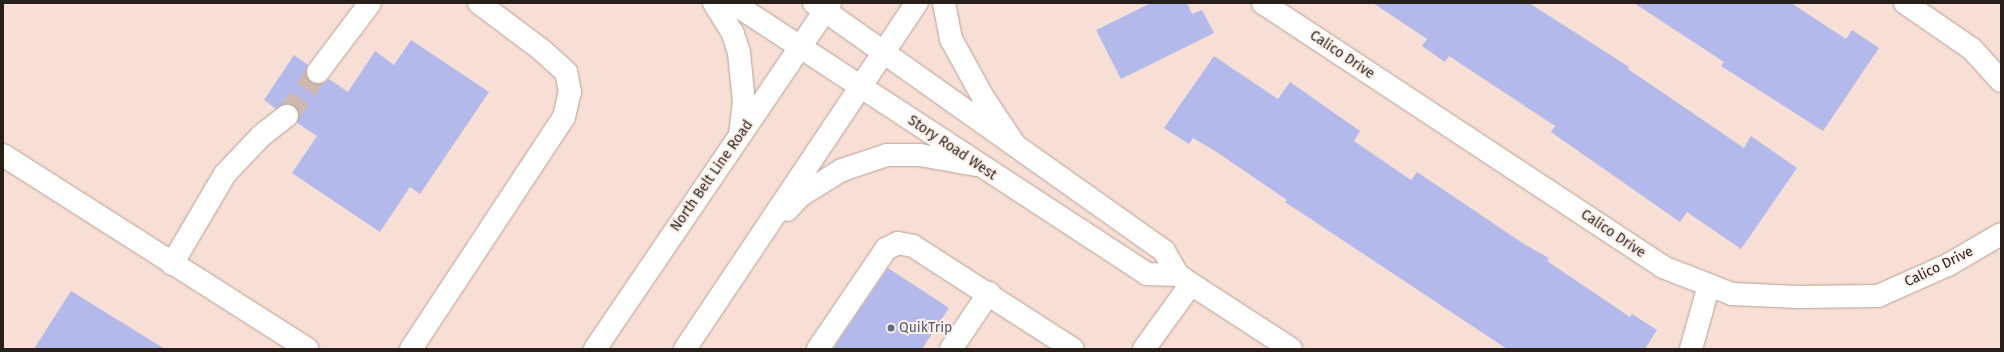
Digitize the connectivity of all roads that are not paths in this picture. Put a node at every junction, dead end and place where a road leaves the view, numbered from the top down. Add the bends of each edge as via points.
1 (370, 3) edge
2 (479, 3) edge
3 (714, 3) edge
4 (733, 3) edge
5 (917, 3) edge
6 (944, 3) edge
7 (1264, 3) edge
8 (1904, 3) edge
9 (823, 6) edge
10 (801, 47) junction
11 (884, 52) junction
12 (318, 72) tunnel mouth
13 (2001, 82) edge
14 (861, 88) junction
15 (287, 116) tunnel mouth
16 (740, 136) junction
17 (1015, 145) junction
18 (3, 155) edge
19 (977, 165) junction
20 (2001, 234) edge
21 (758, 240) junction
22 (172, 264) junction
23 (1185, 279) junction
24 (1709, 285) junction
25 (989, 293) junction
26 (1281, 346) edge
27 (307, 349) edge
28 (411, 349) edge
29 (595, 349) edge
30 (686, 349) edge
31 (818, 349) edge
32 (951, 349) edge
33 (1073, 349) edge
34 (1144, 349) edge
35 (1691, 349) edge

1 - 12 street
2 - 28 street via 543,51 566,72 570,92 564,117
3 - 16 street via 733,34 739,52 744,102
4 - 10 street, Story Road West
5 - 11 street
6 - 17 street via 951,39 984,99
7 - 24 street, Calico Drive via 1663,268
8 - 13 street via 1972,49
9 - 10 street, North Belt Line Road
9 - 11 street
10 - 14 street, Story Road West
10 - 16 street, North Belt Line Road
11 - 14 street
11 - 17 street
14 - 19 street, Story Road West
14 - 21 street
15 - 22 street via 261,136 225,174
16 - 29 street, North Belt Line Road
17 - 23 street via 1164,252
18 - 22 street
19 - 21 street via 920,155 887,155 842,170 800,196
19 - 23 street, Story Road West via 1147,274
20 - 24 street, Calico Drive via 1948,266 1878,296 1798,297 1732,294
21 - 30 street
22 - 27 street
23 - 26 street
23 - 34 street
24 - 35 street
25 - 31 street via 913,246 898,243 886,248
25 - 32 street
25 - 33 street

